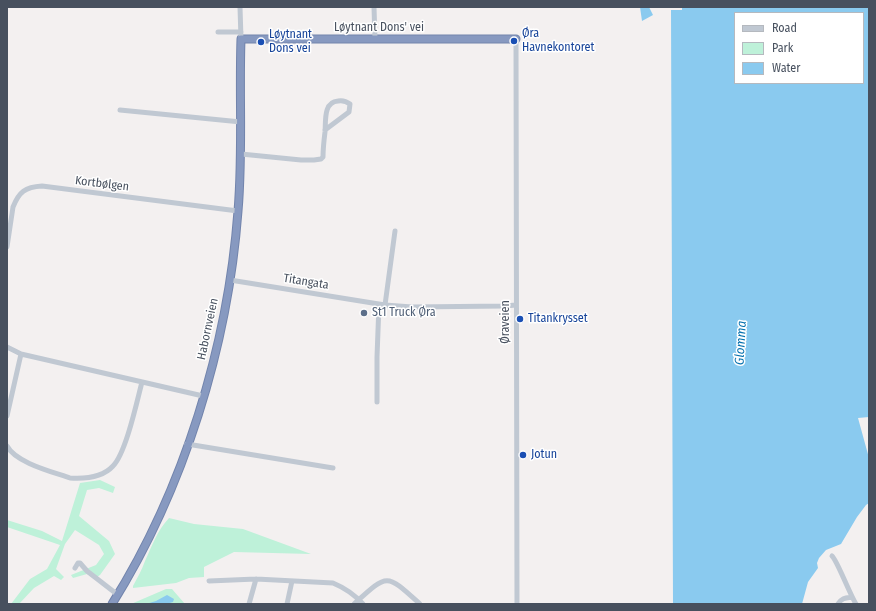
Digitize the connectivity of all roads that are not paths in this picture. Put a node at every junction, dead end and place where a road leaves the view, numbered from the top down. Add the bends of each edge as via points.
1 (240, 7) edge
2 (374, 7) edge
3 (218, 32) dead end
4 (241, 35) junction
5 (375, 39) junction
6 (516, 39) joint
7 (120, 110) dead end
8 (241, 122) junction
9 (325, 130) junction
10 (241, 154) junction
11 (238, 211) junction
12 (395, 231) dead end
13 (7, 247) edge
14 (230, 280) junction
15 (516, 304) junction
16 (382, 305) junction
17 (7, 347) edge
18 (21, 354) junction
19 (142, 382) junction
20 (203, 396) junction
21 (378, 402) dead end
22 (7, 416) edge
23 (188, 444) junction
24 (7, 446) edge
25 (333, 468) dead end
26 (832, 556) dead end
27 (74, 568) dead end
28 (256, 579) junction
29 (209, 581) dead end
30 (292, 581) junction
31 (118, 595) junction
32 (852, 597) junction
33 (361, 602) edge
34 (112, 604) edge
35 (249, 604) edge
36 (287, 604) edge
37 (354, 604) edge
38 (420, 604) edge
39 (517, 604) edge
40 (838, 604) edge
41 (856, 604) edge

1 - 4 street
2 - 5 street
3 - 4 street
4 - 5 highway, Løytnant Dons' vei
4 - 8 highway, Habornveien
5 - 6 highway, Løytnant Dons' vei
6 - 15 street, Øraveien
7 - 8 street
8 - 10 highway, Habornveien
9 - 9 street via 326,114 332,102 340,100 350,104 349,112
9 - 10 street via 320,160
10 - 11 highway, Habornveien
11 - 13 street, Kortbølgen via 42,186 33,187 27,188 15,202
11 - 14 highway, Habornveien
12 - 16 street
14 - 16 street, Titangata
14 - 20 highway, Habornveien
15 - 16 street, Titangata via 441,307
15 - 39 street, Øraveien
16 - 21 street via 377,357
17 - 18 street
18 - 19 street
18 - 22 street
19 - 20 street
19 - 24 street via 121,452 114,465 107,471 92,477 70,478 19,459
20 - 23 highway, Habornveien
23 - 25 street
23 - 31 highway, Habornveien via 157,520
26 - 32 street via 836,559
27 - 31 street via 78,563 81,564
28 - 29 street
28 - 30 street
28 - 35 street
30 - 33 street via 333,583 352,593
30 - 36 street
31 - 34 highway, Habornveien
32 - 40 street via 841,599
32 - 41 street
33 - 37 street
33 - 38 street via 383,580 389,580 397,583

